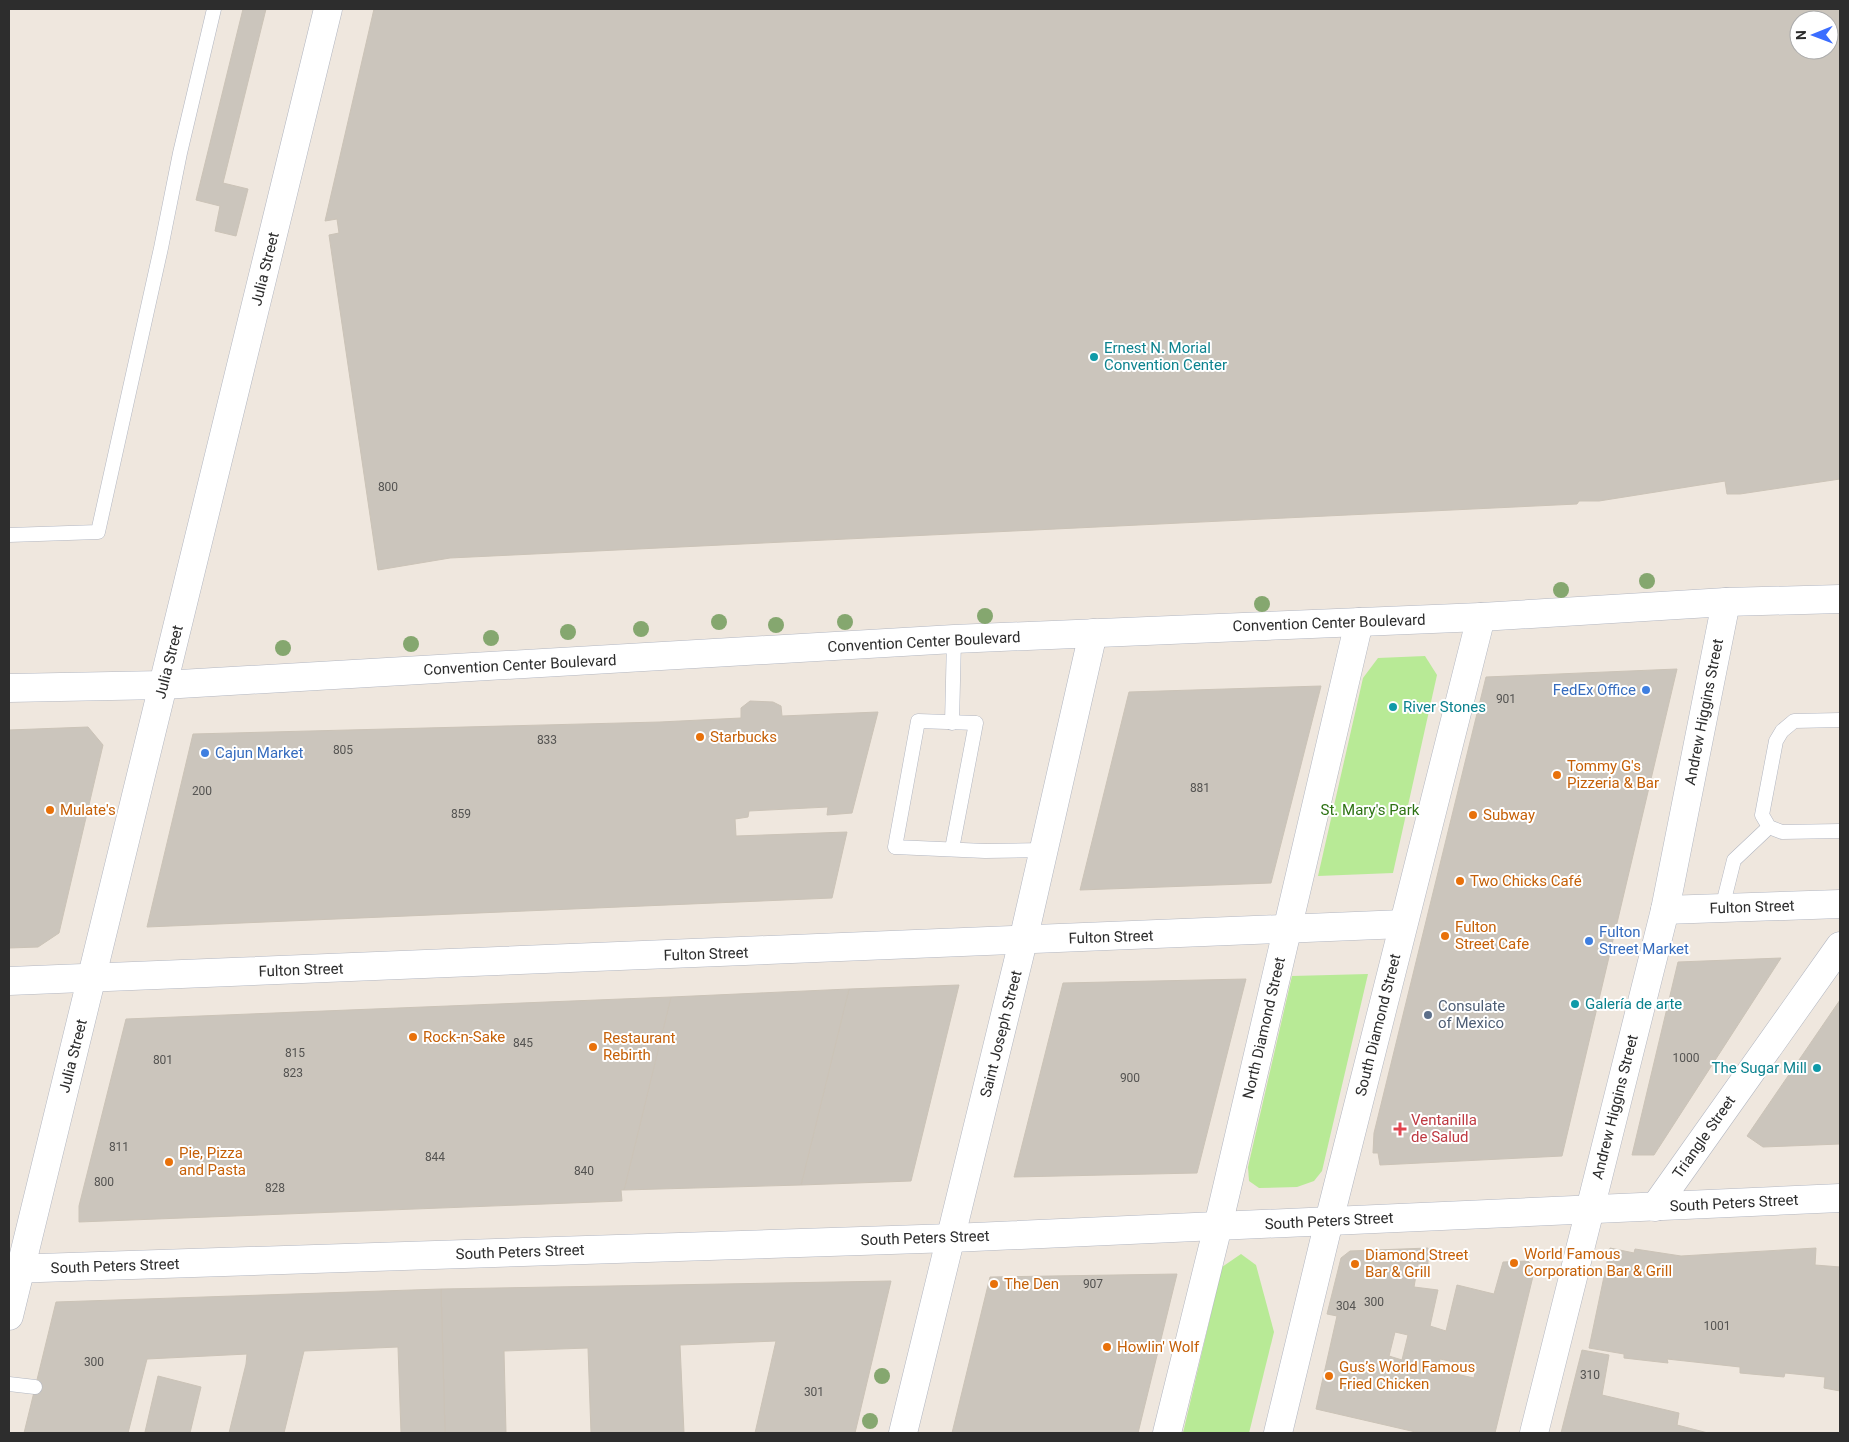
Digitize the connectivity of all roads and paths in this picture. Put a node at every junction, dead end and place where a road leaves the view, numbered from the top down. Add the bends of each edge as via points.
1 (214, 9) edge
2 (328, 9) edge
3 (9, 535) edge
4 (1840, 599) edge
5 (1726, 602) junction
6 (1481, 618) junction
7 (1359, 622) junction
8 (1093, 633) junction
9 (954, 639) junction
10 (163, 685) junction
11 (9, 688) edge
12 (1840, 720) edge
13 (952, 723) junction
14 (1770, 827) junction
15 (1840, 831) edge
16 (952, 849) junction
17 (1043, 850) junction
18 (1840, 904) edge
19 (1722, 908) junction
20 (1665, 910) junction
21 (1403, 924) junction
22 (1287, 930) junction
23 (1023, 941) junction
24 (1840, 946) edge
25 (91, 978) junction
26 (9, 981) edge
27 (1840, 1198) edge
28 (1655, 1207) junction
29 (1589, 1210) junction
30 (1330, 1222) junction
31 (1218, 1226) junction
32 (952, 1238) junction
33 (14, 1269) edge
34 (9, 1316) edge
35 (9, 1384) edge
36 (35, 1388) dead end
37 (903, 1433) edge
38 (1167, 1433) edge
39 (1278, 1433) edge
40 (1534, 1433) edge

1 - 3 lane via 98,532
2 - 10 street, Julia Street
4 - 5 street, Convention Center Boulevard
5 - 6 street, Convention Center Boulevard
5 - 20 street, Andrew Higgins Street
6 - 7 street, Convention Center Boulevard
6 - 21 street, South Diamond Street
7 - 8 street, Convention Center Boulevard
7 - 22 street, North Diamond Street
8 - 9 street, Convention Center Boulevard
8 - 17 street, Saint Joseph Street
9 - 10 street, Convention Center Boulevard
9 - 13 lane
10 - 11 street, Convention Center Boulevard
10 - 25 street, Julia Street
12 - 14 lane via 1794,721 1782,731 1776,741 1762,815
13 - 16 lane via 976,723
13 - 16 lane via 918,721 895,847
14 - 15 lane via 1782,832
14 - 19 lane via 1734,860
16 - 17 lane
17 - 23 street, Saint Joseph Street
18 - 19 street, Fulton Street
19 - 20 street, Fulton Street
20 - 29 street, Andrew Higgins Street
21 - 22 street, Fulton Street
21 - 30 street, South Diamond Street
22 - 23 street, Fulton Street
22 - 31 street, North Diamond Street
23 - 25 street, Fulton Street
23 - 32 street, Saint Joseph Street
24 - 28 street, Triangle Street
25 - 26 street, Fulton Street
25 - 33 street, Julia Street
27 - 28 street, South Peters Street
28 - 29 street, South Peters Street
29 - 30 street, South Peters Street
29 - 40 street, Andrew Higgins Street
30 - 31 street, South Peters Street
30 - 39 street, South Diamond Street
31 - 32 street, South Peters Street
31 - 38 street, North Diamond Street
32 - 33 street, South Peters Street
32 - 37 street, Saint Joseph Street
33 - 34 street, Julia Street
35 - 36 lane

